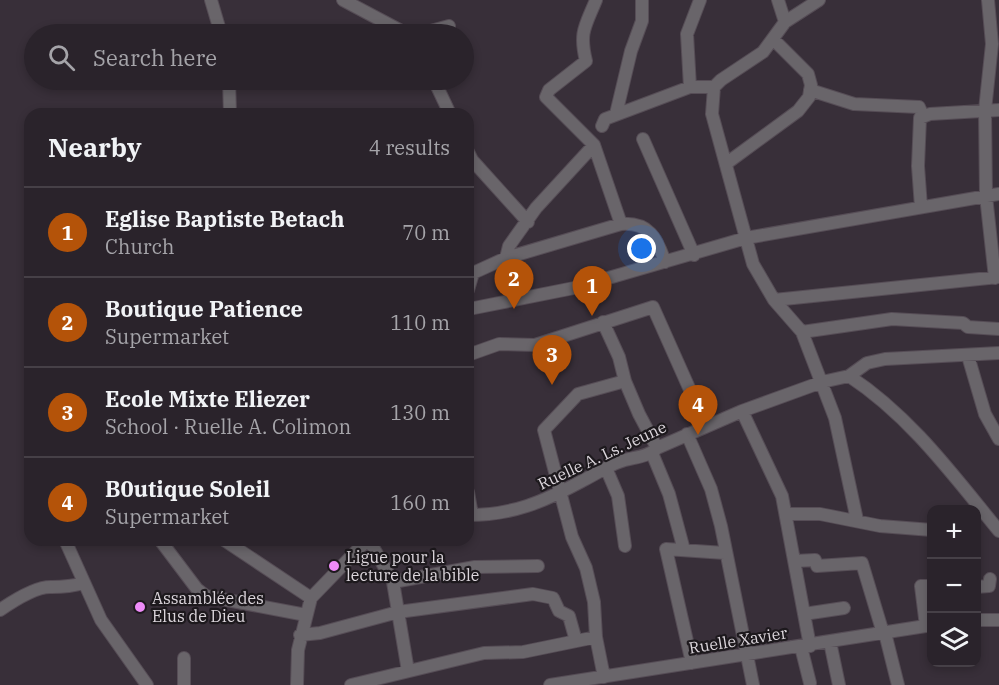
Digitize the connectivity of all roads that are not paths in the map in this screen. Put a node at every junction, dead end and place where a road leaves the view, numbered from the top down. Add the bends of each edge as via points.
1 (211, 0) edge
2 (343, 0) edge
3 (596, 0) edge
4 (642, 0) edge
5 (700, 0) edge
6 (778, 0) edge
7 (819, 0) edge
8 (987, 0) edge
9 (785, 22) junction
10 (218, 24) edge
11 (388, 24) edge
12 (773, 39) junction
13 (690, 87) junction
14 (714, 87) junction
15 (229, 90) edge
16 (439, 90) edge
17 (810, 90) junction
18 (230, 108) edge
19 (447, 108) edge
20 (985, 110) junction
21 (999, 110) edge
22 (616, 114) junction
23 (923, 116) junction
24 (602, 126) dead end
25 (643, 139) dead end
26 (594, 145) junction
27 (474, 162) edge
28 (727, 163) junction
29 (999, 194) edge
30 (986, 196) junction
31 (921, 207) junction
32 (528, 222) junction
33 (621, 224) junction
34 (746, 238) junction
35 (694, 255) junction
36 (506, 258) junction
37 (665, 262) junction
38 (474, 273) edge
39 (997, 278) edge
40 (774, 300) junction
41 (474, 308) edge
42 (603, 322) junction
43 (999, 329) edge
44 (802, 332) junction
45 (474, 353) edge
46 (999, 353) edge
47 (968, 356) junction
48 (849, 376) junction
49 (625, 381) junction
50 (822, 382) junction
51 (742, 411) junction
52 (706, 426) junction
53 (687, 434) junction
54 (999, 440) edge
55 (655, 450) junction
56 (606, 468) junction
57 (561, 493) junction
58 (973, 505) edge
59 (981, 513) edge
60 (787, 514) junction
61 (474, 515) edge
62 (857, 520) junction
63 (927, 530) edge
64 (999, 531) edge
65 (68, 546) edge
66 (164, 546) edge
67 (233, 546) edge
68 (362, 546) edge
69 (372, 546) edge
70 (625, 546) dead end
71 (684, 550) junction
72 (724, 553) junction
73 (795, 561) junction
74 (538, 566) dead end
75 (990, 579) dead end
76 (393, 582) junction
77 (84, 583) junction
78 (923, 583) edge
79 (981, 587) edge
80 (311, 598) junction
81 (844, 608) dead end
82 (0, 610) edge
83 (399, 612) junction
84 (804, 614) junction
85 (306, 615) junction
86 (927, 617) edge
87 (981, 620) edge
88 (999, 620) edge
89 (927, 625) edge
90 (884, 633) junction
91 (300, 635) junction
92 (596, 637) junction
93 (576, 641) junction
94 (830, 642) junction
95 (806, 646) junction
96 (747, 654) junction
97 (184, 658) dead end
98 (692, 663) junction
99 (408, 671) junction
100 (604, 677) junction
101 (810, 683) dead end
102 (147, 685) edge
103 (184, 685) edge
104 (297, 685) edge
105 (351, 685) edge
106 (550, 685) edge
107 (753, 685) edge
108 (839, 685) edge
109 (898, 685) edge

1 - 10 street
2 - 11 street
3 - 26 street via 583,24 581,40 586,62 549,90 546,97
4 - 22 street via 642,21
5 - 13 street via 687,34
6 - 9 street
7 - 9 street
8 - 20 street via 992,44
9 - 12 street
12 - 14 street via 763,52
12 - 17 street via 808,74
13 - 14 street
13 - 22 street
14 - 28 street via 712,114
15 - 18 street
16 - 19 street
17 - 23 street via 854,104 919,107
17 - 28 street via 798,111
20 - 21 street
20 - 23 street
20 - 30 street
22 - 24 street via 605,119
23 - 31 street via 918,125
25 - 35 street
26 - 32 street via 556,183
26 - 33 street
27 - 32 street
28 - 34 street
29 - 30 street
30 - 31 street
30 - 39 street
31 - 34 street
32 - 36 street via 509,246
33 - 36 street
33 - 37 street via 636,223 651,234
34 - 35 street
34 - 40 street via 753,264
35 - 37 street
36 - 38 street
37 - 41 street via 574,288
39 - 40 street
40 - 44 street
42 - 45 street via 536,345 499,344
42 - 49 street
42 - 52 street via 653,307
43 - 44 street via 892,319
44 - 50 street
46 - 47 street, Ruelle A. Ls. Jeune
47 - 48 street, Ruelle A. Ls. Jeune via 885,359 867,363
47 - 54 street via 985,414
48 - 50 street, Ruelle A. Ls. Jeune
48 - 58 street via 901,415
49 - 55 street
49 - 57 street via 578,394 544,430
50 - 51 street, Ruelle A. Ls. Jeune
50 - 62 street via 835,418
51 - 52 street, Ruelle A. Ls. Jeune
51 - 60 street
52 - 53 street, Ruelle A. Ls. Jeune
53 - 55 street, Ruelle A. Ls. Jeune
53 - 72 street via 711,489
55 - 56 street, Ruelle A. Ls. Jeune
55 - 71 street
56 - 57 street, Ruelle A. Ls. Jeune
56 - 70 street via 618,496
57 - 61 street, Ruelle A. Ls. Jeune via 496,515
57 - 92 street via 572,537 586,568 594,602
59 - 64 street
60 - 62 street
60 - 73 street
62 - 63 street
65 - 77 street
66 - 85 street via 197,590 206,596
67 - 80 street
68 - 80 street
69 - 76 street
71 - 72 street
71 - 98 street via 666,549
72 - 96 street
73 - 84 street
73 - 90 street via 814,560 818,566 862,562
74 - 76 street via 475,567
75 - 79 street via 989,586
76 - 83 street
77 - 82 street via 51,586
77 - 102 street via 101,620
78 - 86 street
80 - 85 street
81 - 84 street
83 - 91 street
83 - 93 street via 533,594 553,598 559,612 569,616
83 - 99 street
84 - 95 street
85 - 91 street
87 - 88 street
89 - 90 street, Ruelle Xavier
90 - 94 street, Ruelle Xavier
90 - 109 street
91 - 104 street
92 - 93 street
92 - 100 street
93 - 99 street via 523,652 484,653
94 - 95 street, Ruelle Xavier
94 - 108 street
95 - 96 street, Ruelle Xavier
95 - 101 street
96 - 98 street, Ruelle Xavier
96 - 107 street
97 - 103 street
98 - 100 street, Ruelle Xavier
99 - 105 street
100 - 106 street, Ruelle Xavier

